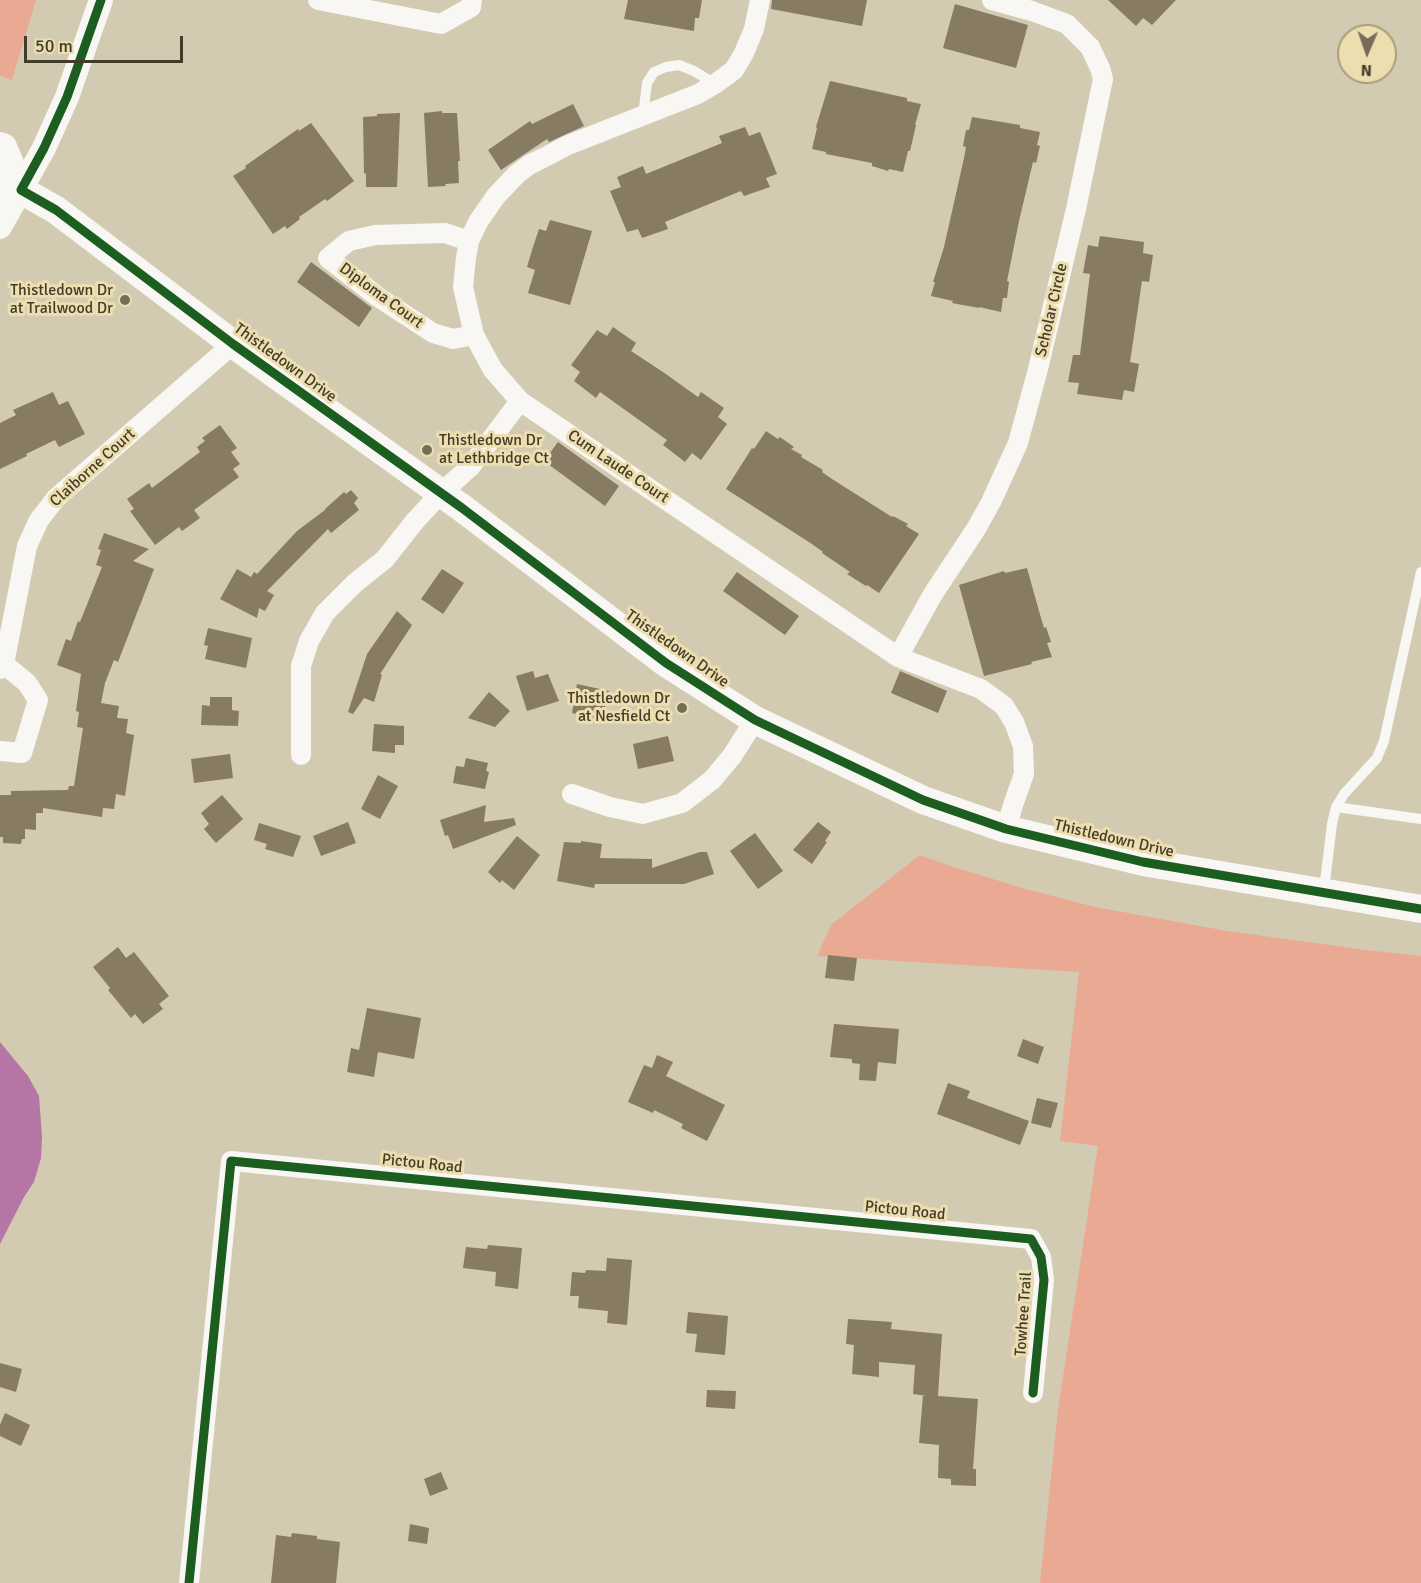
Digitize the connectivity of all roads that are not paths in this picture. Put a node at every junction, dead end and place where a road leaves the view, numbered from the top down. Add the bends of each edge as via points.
1 (101, 0) edge
2 (318, 0) edge
3 (472, 0) edge
4 (760, 0) edge
5 (992, 0) edge
6 (715, 84) junction
7 (643, 116) junction
8 (0, 146) edge
9 (10, 189) edge
10 (0, 227) edge
11 (469, 241) junction
12 (474, 335) junction
13 (233, 344) junction
14 (520, 401) junction
15 (440, 494) junction
16 (1421, 572) edge
17 (898, 657) junction
18 (2, 666) edge
19 (755, 720) junction
20 (0, 751) edge
21 (301, 755) dead end
22 (572, 794) dead end
23 (1336, 807) junction
24 (1421, 819) edge
25 (1006, 829) junction
26 (1324, 894) junction
27 (1421, 909) edge
28 (1031, 1239) joint
29 (1033, 1393) dead end
30 (189, 1583) edge

1 - 9 street via 67,97 44,148
2 - 3 street via 441,24 471,7
4 - 6 street, Cum Laude Court via 744,53 734,70
5 - 17 street, Scholar Circle via 1067,24 1090,47 1103,79 1073,221 1018,443 976,529
6 - 7 street, Cum Laude Court
6 - 7 lane via 679,65 654,72 647,83
7 - 11 street, Cum Laude Court via 529,165 487,207
8 - 9 main road
9 - 10 street
9 - 13 main road, Thistledown Drive via 56,210
11 - 12 street, Cum Laude Court via 463,287
11 - 12 street, Diploma Court via 445,233 375,235 349,241 328,258 433,333 453,339
12 - 14 street, Cum Laude Court via 493,370
13 - 15 main road, Thistledown Drive
13 - 18 street, Claiborne Court via 56,498 39,520 27,546
14 - 15 street via 471,466
14 - 17 street, Cum Laude Court
15 - 19 main road, Thistledown Drive via 666,663
15 - 21 street via 385,559 325,613 309,641 301,666
16 - 23 lane via 1384,741 1377,758
17 - 25 street, Cum Laude Court via 981,689 1004,706 1023,746 1024,774
18 - 20 street, Claiborne Court via 27,683 38,700 22,753
19 - 22 street via 712,780 682,803 643,814
19 - 25 main road, Thistledown Drive via 923,801
23 - 24 lane
23 - 26 lane
25 - 26 main road, Thistledown Drive via 1143,862
26 - 27 main road, Thistledown Drive
28 - 29 street, Towhee Trail via 1041,1257 1044,1280
28 - 30 street, Pictou Road via 231,1161

